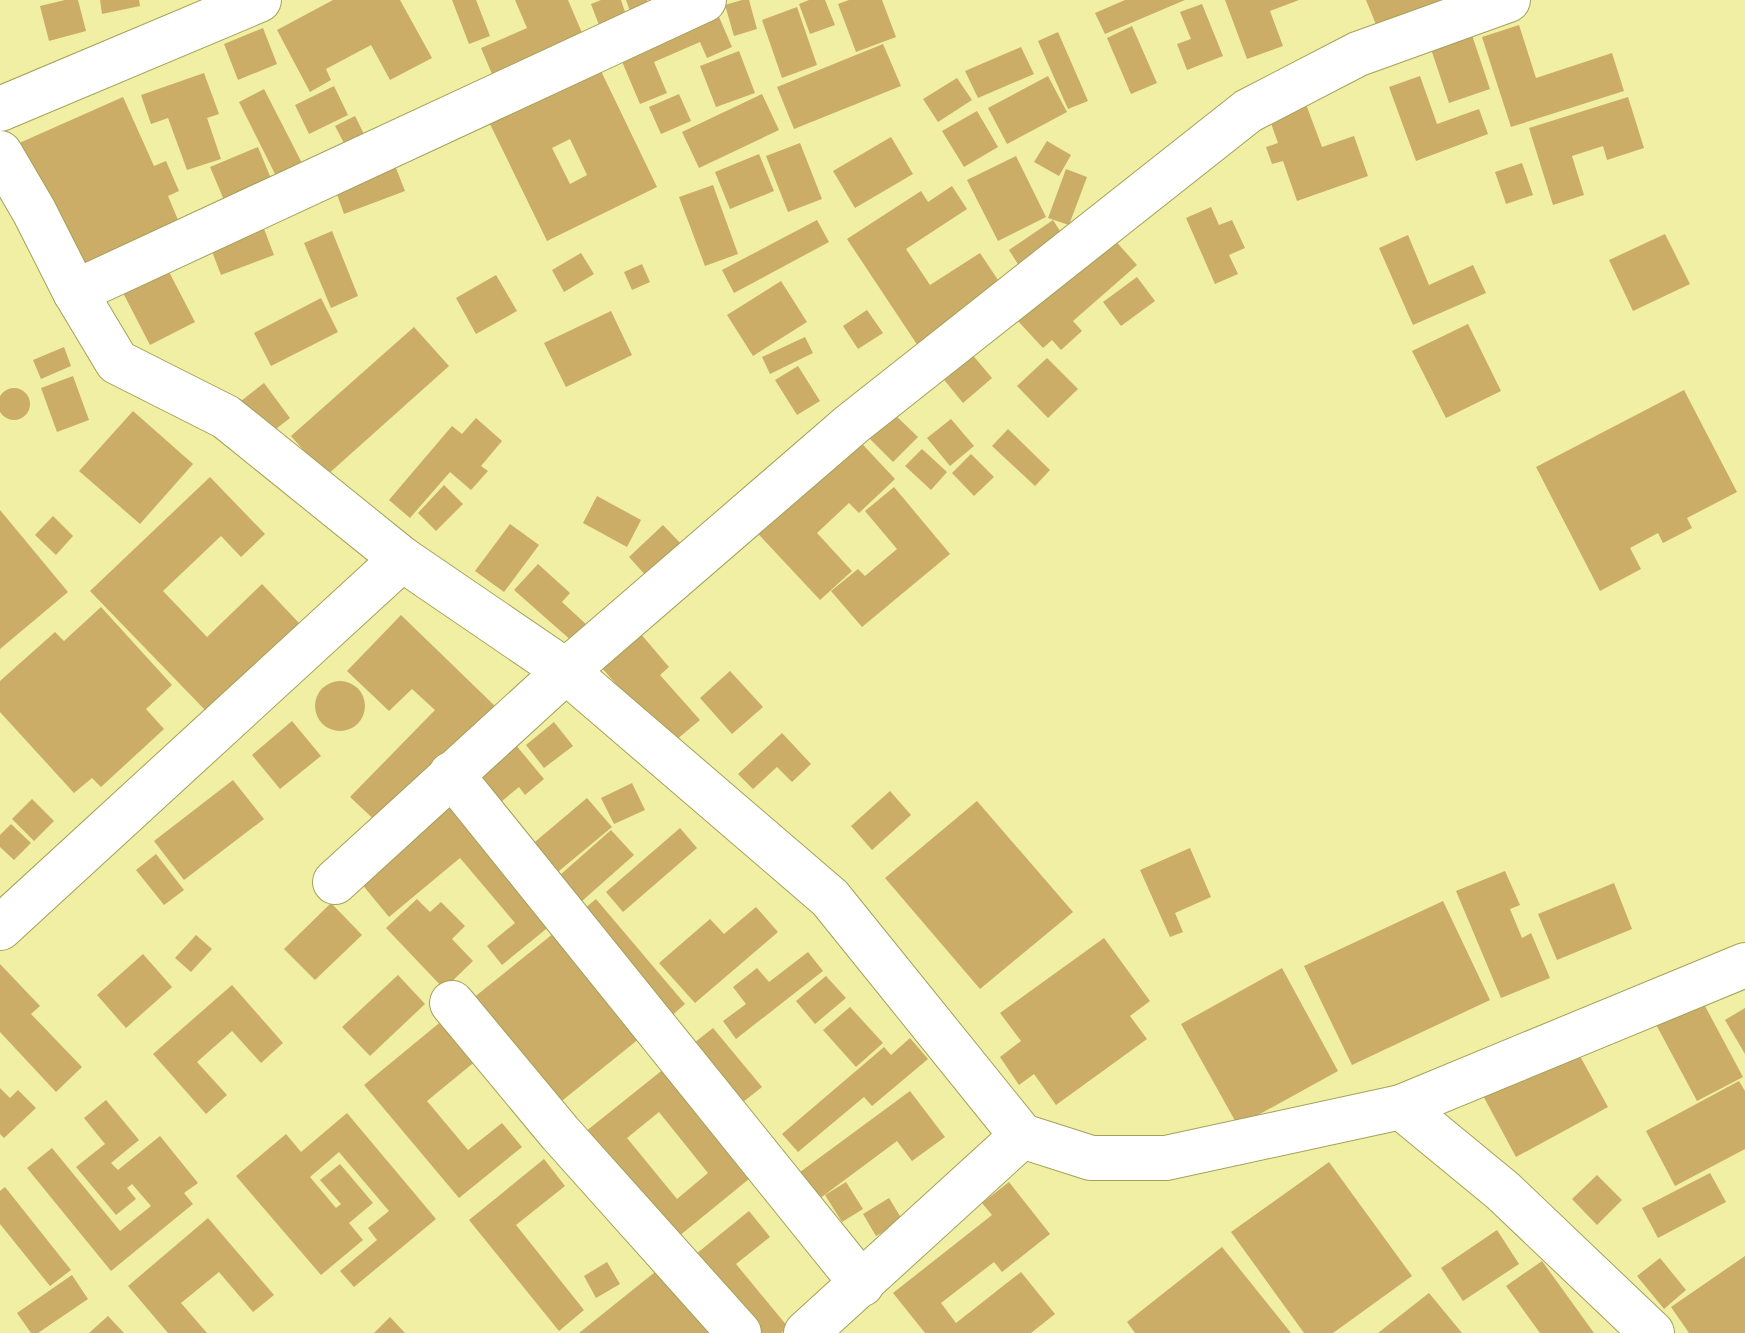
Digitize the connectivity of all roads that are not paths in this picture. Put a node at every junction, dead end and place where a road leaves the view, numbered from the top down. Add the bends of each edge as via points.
1 (259, 0) edge
2 (704, 0) edge
3 (1508, 0) edge
4 (0, 109) edge
5 (0, 153) edge
6 (75, 292) junction
7 (402, 559) junction
8 (566, 671) junction
9 (451, 774) junction
10 (335, 882) dead end
11 (0, 928) edge
12 (1745, 965) edge
13 (452, 1003) dead end
14 (1401, 1107) junction
15 (1022, 1136) junction
16 (862, 1284) junction
17 (739, 1333) edge
18 (806, 1333) edge
19 (1652, 1333) edge

1 - 4 street
2 - 6 street
3 - 8 street via 1358,54 1248,111 852,424
5 - 6 street
6 - 7 street via 117,362 226,417
7 - 8 street
7 - 11 street
8 - 9 street
8 - 15 street via 830,898
9 - 10 street
9 - 16 street
12 - 14 street
13 - 17 street
14 - 15 street via 1166,1158 1091,1158
14 - 19 street via 1503,1191
15 - 16 street
16 - 18 street

